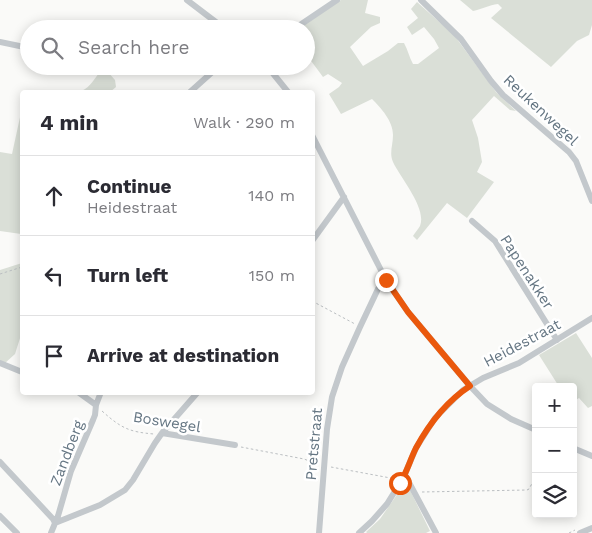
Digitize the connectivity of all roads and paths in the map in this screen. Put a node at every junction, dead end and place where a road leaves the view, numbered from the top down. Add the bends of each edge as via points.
1 (187, 0) edge
2 (323, 0) edge
3 (337, 0) edge
4 (421, 0) edge
5 (323, 8) junction
6 (213, 20) edge
7 (306, 20) edge
8 (0, 42) edge
9 (20, 46) edge
10 (209, 75) edge
11 (274, 75) edge
12 (192, 90) edge
13 (286, 90) edge
14 (315, 141) edge
15 (344, 197) junction
16 (592, 201) edge
17 (472, 221) dead end
18 (315, 237) edge
19 (20, 268) edge
20 (0, 274) edge
21 (386, 280) junction
22 (315, 303) edge
23 (592, 318) edge
24 (360, 327) junction
25 (557, 340) junction
26 (0, 363) edge
27 (20, 371) edge
28 (470, 386) junction
29 (82, 395) edge
30 (100, 395) edge
31 (195, 395) edge
32 (96, 405) junction
33 (532, 428) edge
34 (162, 433) junction
35 (235, 446) dead end
36 (577, 450) edge
37 (592, 456) edge
38 (0, 462) edge
39 (406, 475) junction
40 (532, 483) edge
41 (413, 492) junction
42 (0, 516) edge
43 (55, 523) junction
44 (592, 528) edge
45 (17, 533) edge
46 (51, 533) edge
47 (319, 533) edge
48 (359, 533) edge
49 (436, 533) edge
50 (580, 533) edge

1 - 6 street
2 - 5 street
3 - 5 street
4 - 16 street, Reukenwegel via 461,39 503,95 569,152 576,161
5 - 7 street
8 - 9 street
10 - 12 street
11 - 13 street
14 - 15 street
15 - 18 street
15 - 21 street
17 - 25 street, Papenakker via 495,241
19 - 20 path
21 - 24 street, Pretstraat via 378,289
21 - 28 street via 408,312
22 - 24 path
23 - 25 street, Heidestraat
24 - 47 street, Pretstraat via 331,401
25 - 28 street, Heidestraat
26 - 27 street
28 - 33 street via 494,409
28 - 39 street, Heidestraat via 435,418 416,448
29 - 32 street
30 - 32 street, Zandberg
31 - 34 street
32 - 34 path, Boswegel via 128,430
32 - 43 street, Zandberg via 94,420 70,471
34 - 35 street, Boswegel
34 - 43 street via 125,490 100,505
36 - 37 street
38 - 43 street
39 - 41 street
39 - 48 street, Heidestraat via 382,510
40 - 41 path via 527,490
41 - 49 street
42 - 45 street
43 - 46 street, Zandberg
44 - 50 street

